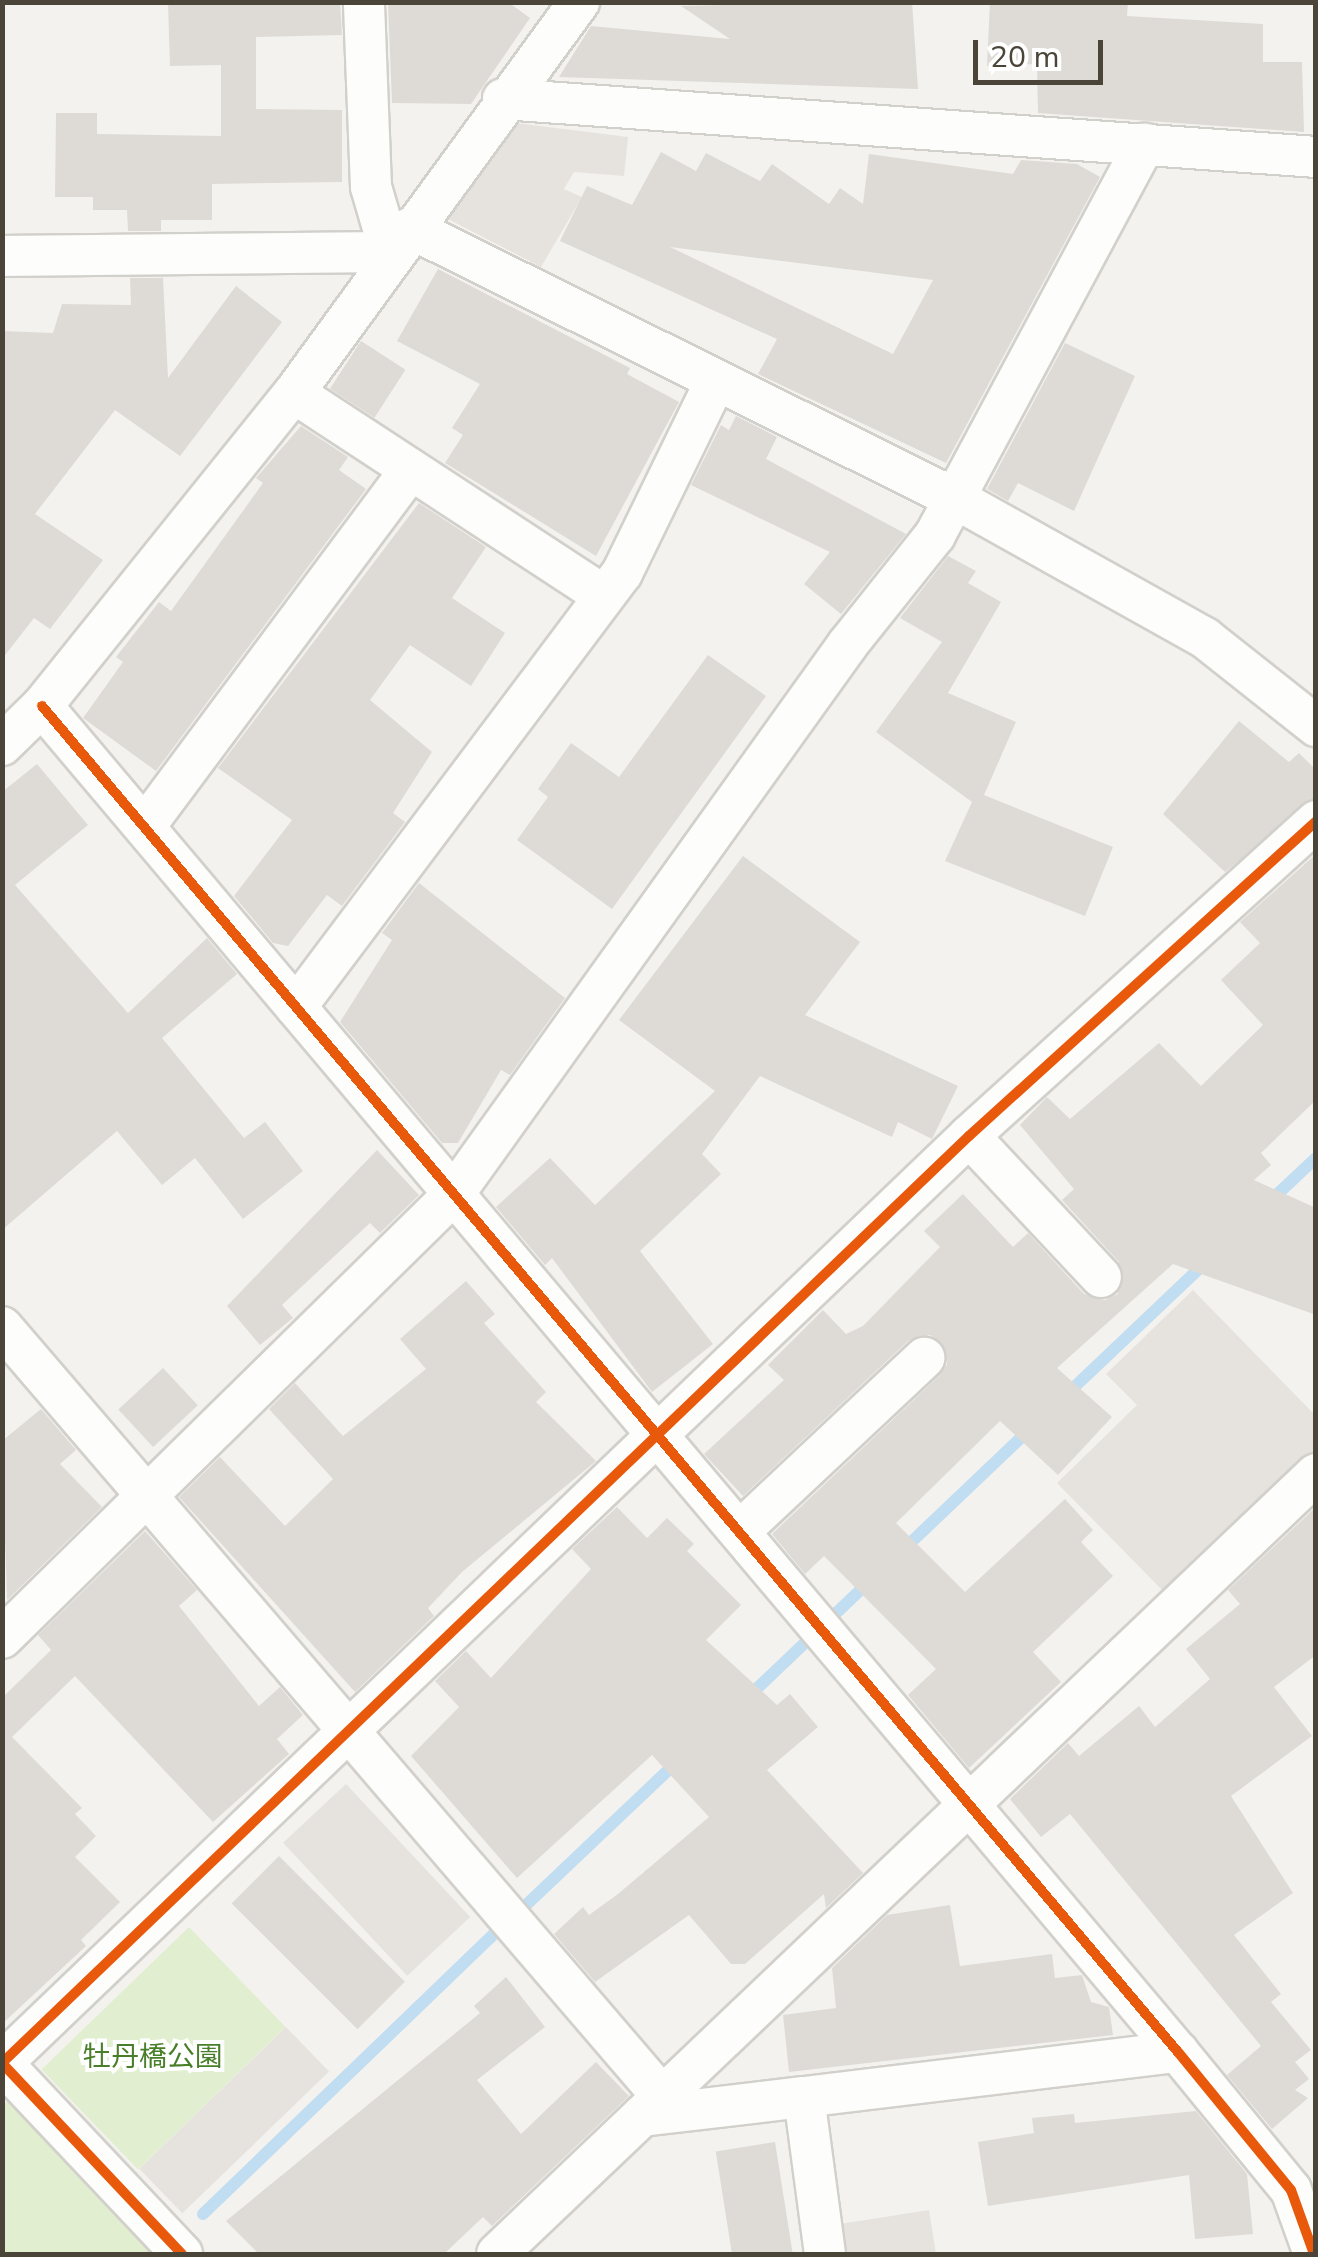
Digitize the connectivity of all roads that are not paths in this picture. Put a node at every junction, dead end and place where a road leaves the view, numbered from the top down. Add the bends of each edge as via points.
1 (364, 2) edge
2 (579, 2) edge
3 (504, 99) junction
4 (1145, 144) junction
5 (1316, 157) edge
6 (400, 240) junction
7 (2, 256) edge
8 (714, 384) junction
9 (294, 392) junction
10 (410, 470) junction
11 (958, 500) junction
12 (603, 595) junction
13 (42, 706) junction
14 (1316, 726) edge
15 (2, 745) edge
16 (1316, 821) edge
17 (145, 826) junction
18 (296, 1007) junction
19 (969, 1136) junction
20 (453, 1196) junction
21 (1102, 1277) dead end
22 (2, 1326) edge
23 (924, 1358) dead end
24 (660, 1434) junction
25 (1316, 1474) edge
26 (148, 1494) junction
27 (740, 1531) junction
28 (2, 1638) edge
29 (353, 1732) junction
30 (967, 1805) junction
31 (1178, 2052) junction
32 (804, 2097) junction
33 (651, 2105) junction
34 (1308, 2198) edge
35 (177, 2249) edge
36 (497, 2254) edge
37 (825, 2254) edge
38 (1314, 2254) edge

1 - 6 street via 371,187
2 - 3 street
3 - 4 street
3 - 6 street
4 - 5 street
4 - 11 street
6 - 7 street
6 - 8 street
6 - 9 street
8 - 11 street
8 - 12 street via 632,555
9 - 10 street
9 - 13 street
10 - 12 street
10 - 17 street
11 - 14 street via 1205,638
11 - 20 street
12 - 18 street
13 - 15 street
13 - 17 street
16 - 19 street
17 - 18 street
18 - 20 street
19 - 21 street
19 - 24 street
20 - 24 street
20 - 26 street
22 - 26 street
23 - 27 street
24 - 27 street
24 - 29 street
25 - 30 street
26 - 28 street
26 - 29 street
27 - 30 street
29 - 33 street via 508,1915
29 - 35 street via 2,2064
30 - 31 street
30 - 33 street
31 - 32 street
31 - 34 street
32 - 33 street
32 - 37 street
33 - 36 street
34 - 38 street

